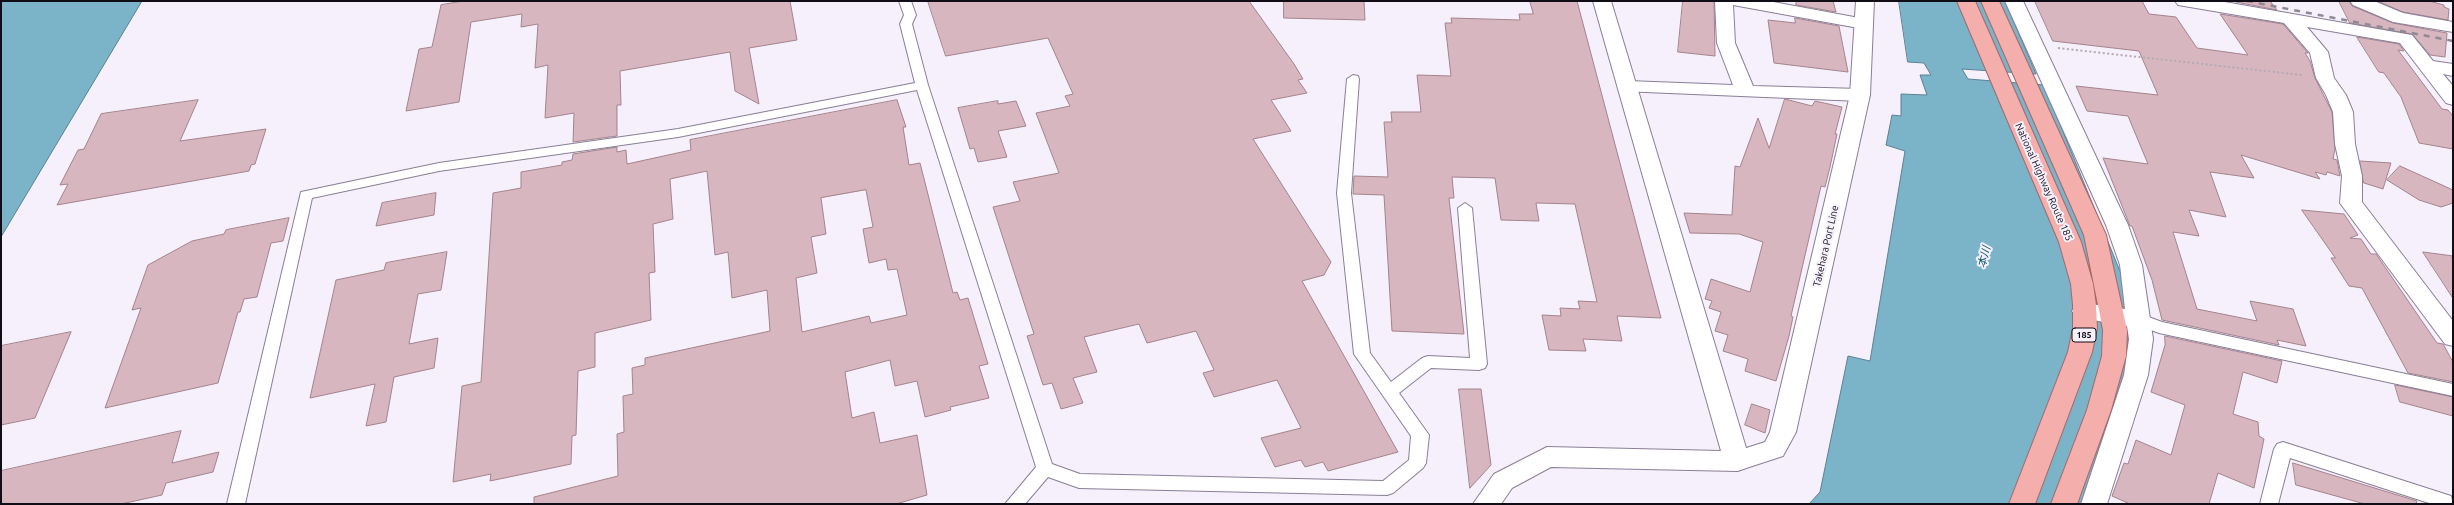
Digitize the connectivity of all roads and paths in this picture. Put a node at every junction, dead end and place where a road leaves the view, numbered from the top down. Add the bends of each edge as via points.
1 (905, 1) edge
2 (1602, 1) edge
3 (1724, 1) edge
4 (1739, 1) edge
5 (1865, 1) edge
6 (1966, 1) edge
7 (1990, 1) edge
8 (2014, 1) edge
9 (2184, 1) edge
10 (2359, 1) edge
11 (2290, 19) junction
12 (1864, 24) junction
13 (2453, 27) edge
14 (2036, 46) junction
15 (2426, 65) junction
16 (2453, 70) edge
17 (1353, 78) dead end
18 (2325, 78) junction
19 (922, 85) junction
20 (1628, 87) junction
21 (1745, 90) junction
22 (1860, 95) junction
23 (2453, 99) edge
24 (1465, 208) dead end
25 (2084, 311) junction
26 (2126, 317) junction
27 (2453, 338) edge
28 (2453, 390) edge
29 (1389, 392) junction
30 (1737, 461) junction
31 (1045, 468) junction
32 (236, 504) edge
33 (1014, 504) edge
34 (1486, 504) edge
35 (2022, 504) edge
36 (2064, 504) edge
37 (2094, 504) edge
38 (2269, 504) edge
39 (2444, 504) edge

1 - 19 lane via 910,15 906,24
2 - 20 street
3 - 21 street via 1726,43
4 - 12 street
5 - 12 street, Takehara Port Line
6 - 25 highway, National Highway Route 185 / 185 via 2035,164 2067,230 2079,269
7 - 26 highway via 2095,235
8 - 14 street
9 - 11 street
10 - 13 street via 2400,18
11 - 15 street via 2406,39
11 - 18 street via 2319,52
12 - 22 street, Takehara Port Line
14 - 18 path
14 - 26 street via 2117,225 2131,265
15 - 16 street
15 - 23 street
17 - 29 lane via 1344,193 1362,354
18 - 27 street via 2343,112 2345,144 2352,176 2351,204
19 - 31 lane
19 - 32 lane via 678,133 439,167 306,195
20 - 21 street
20 - 30 street
21 - 22 street
22 - 30 street, Takehara Port Line via 1783,432 1774,449
24 - 29 lane via 1479,364 1428,362
25 - 26 street
25 - 35 highway, National Highway Route 185 / 185 via 2085,329 2081,348 2065,397
26 - 28 lane via 2159,327
26 - 36 highway via 2115,330 2114,356 2099,410
26 - 37 street via 2141,339 2136,375
29 - 31 lane via 1420,436 1417,463 1387,488 1079,481
30 - 34 street, Takehara Port Line via 1547,457 1503,481
31 - 33 lane
38 - 39 lane via 2283,449 2445,500

